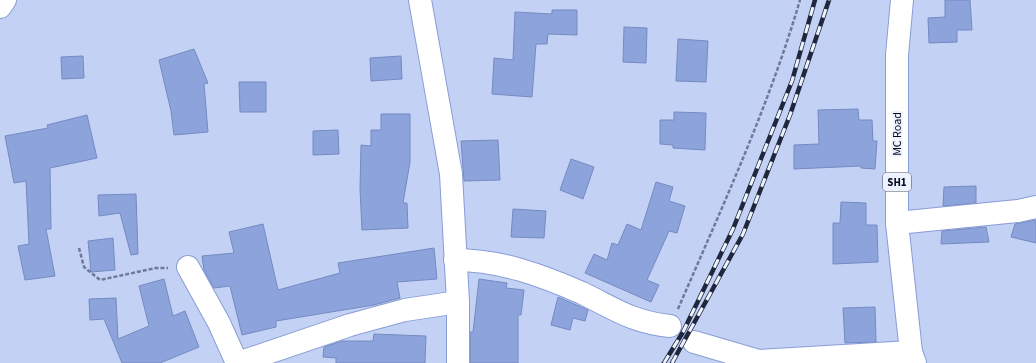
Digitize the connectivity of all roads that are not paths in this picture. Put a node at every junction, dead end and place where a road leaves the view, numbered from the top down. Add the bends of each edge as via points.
1 (5, 0) edge
2 (420, 0) edge
3 (902, 0) edge
4 (0, 7) edge
5 (1036, 207) edge
6 (897, 223) junction
7 (455, 260) junction
8 (188, 267) road end
9 (458, 302) junction
10 (670, 326) road end
11 (694, 342) dead end
12 (913, 358) edge
13 (237, 363) edge
14 (458, 363) edge

1 - 4 street
2 - 7 street via 451,174
3 - 6 street, MC Road / SH1 via 897,55
5 - 6 street
6 - 12 street, MC Road / SH1
7 - 9 street
7 - 10 street via 478,260 513,267 549,279 649,324
8 - 13 street via 219,323
9 - 13 street via 405,310 350,325
9 - 14 street
11 - 12 street via 759,361

